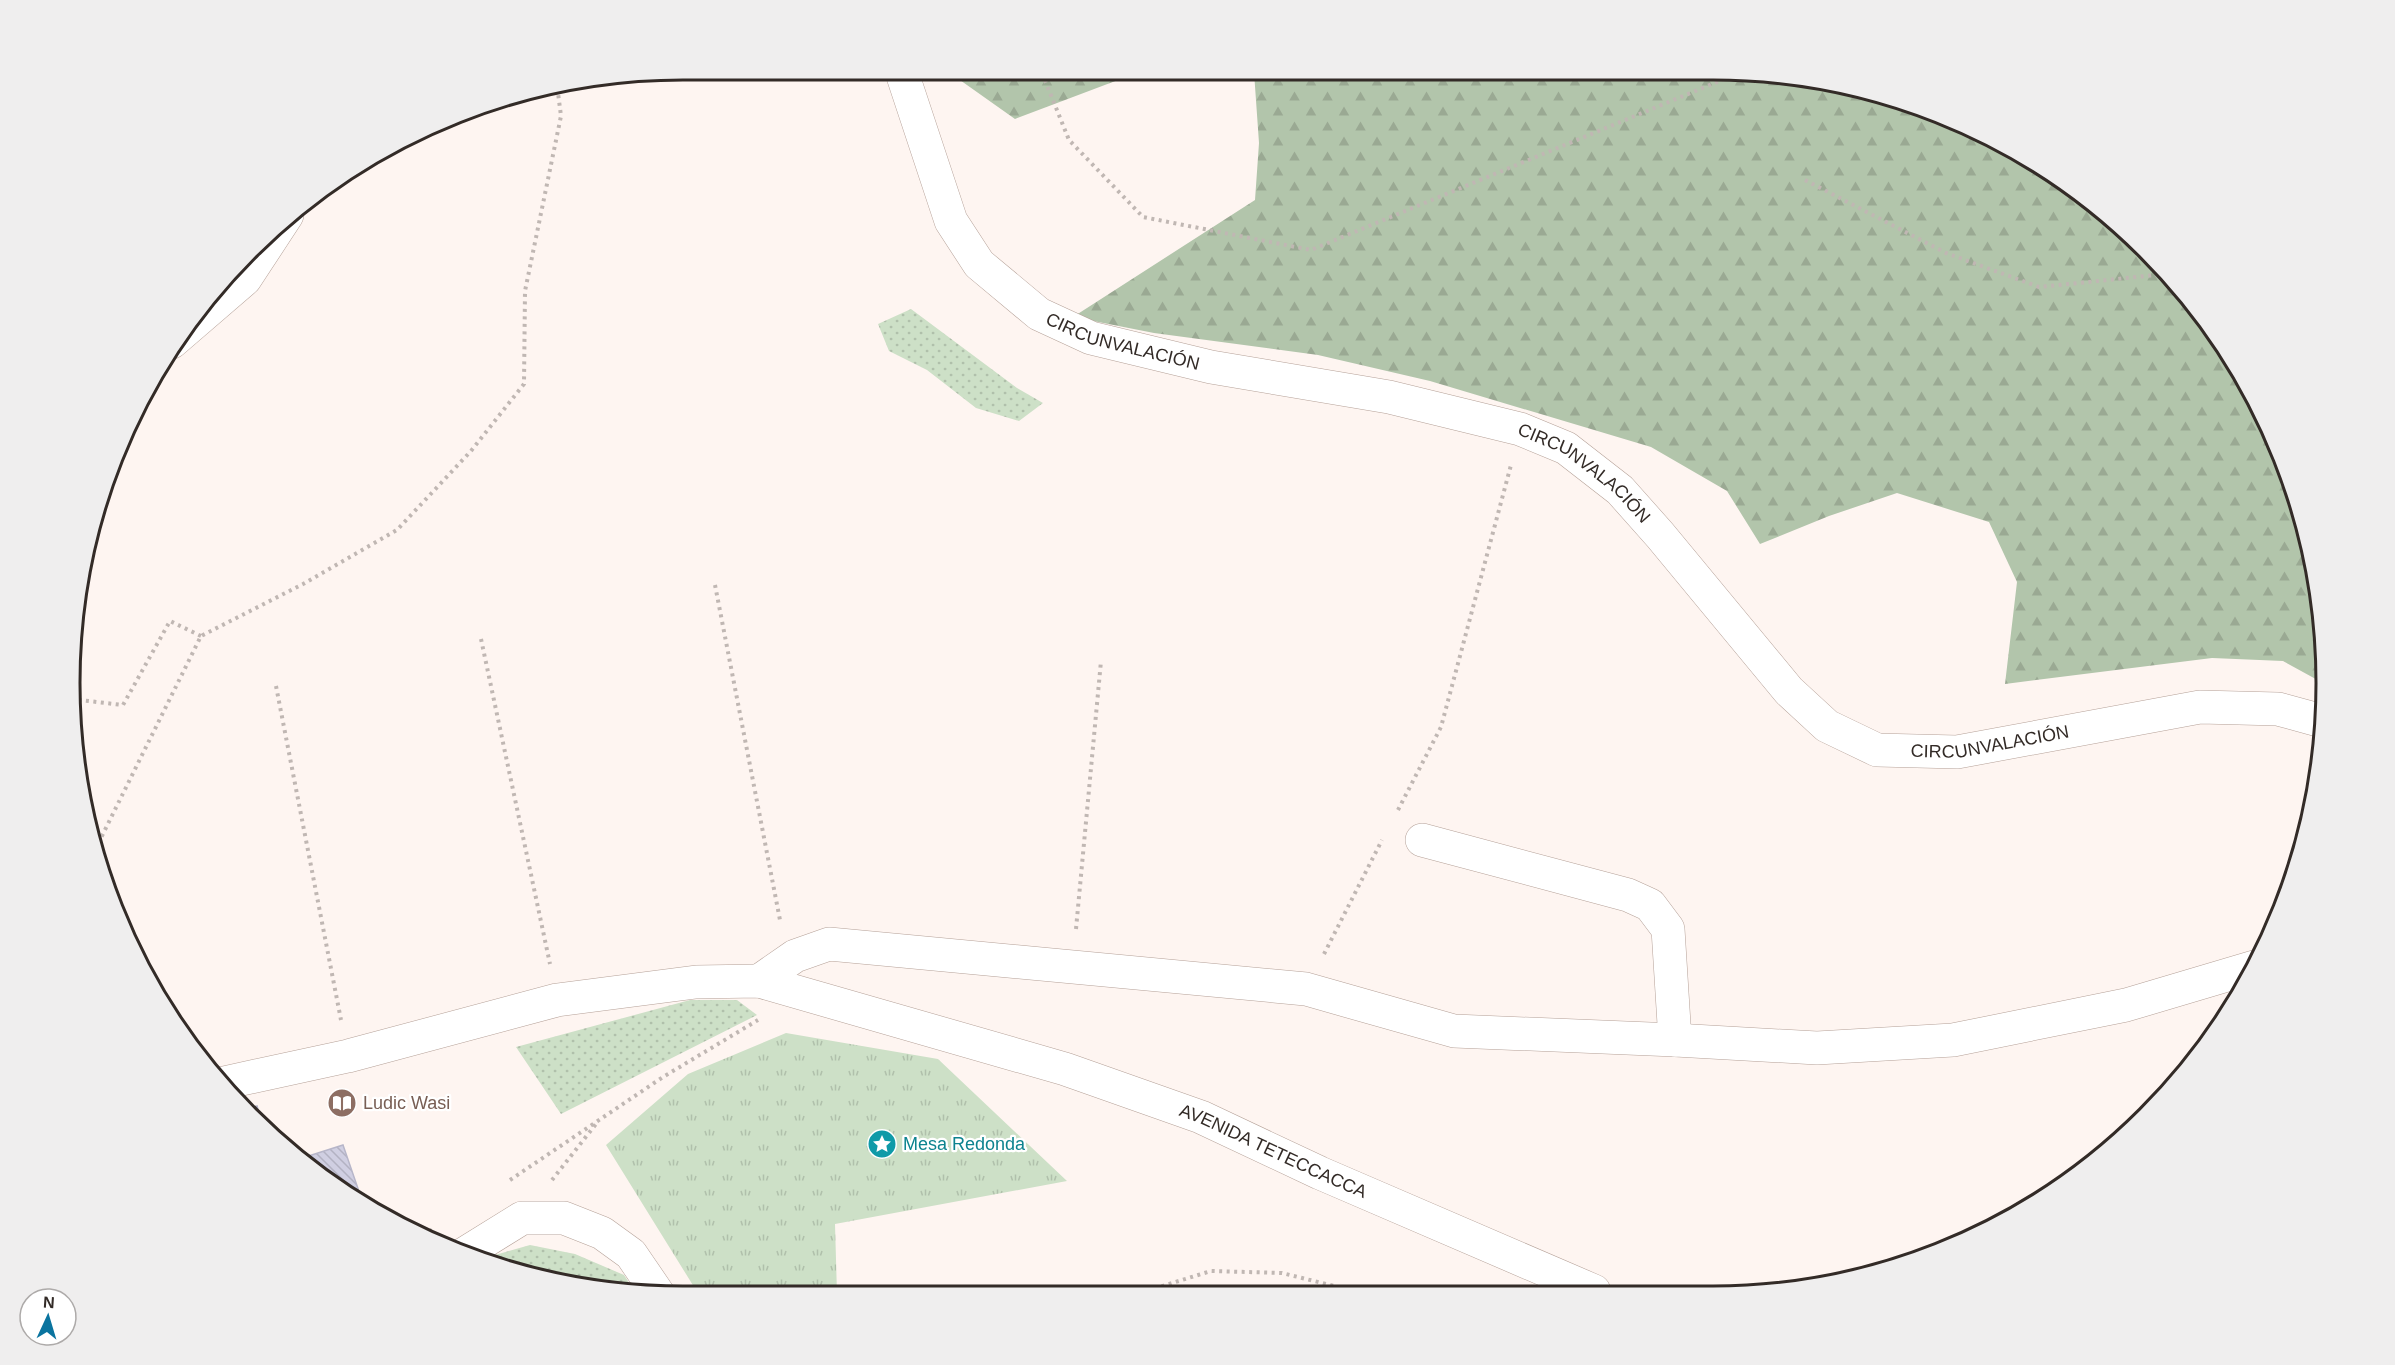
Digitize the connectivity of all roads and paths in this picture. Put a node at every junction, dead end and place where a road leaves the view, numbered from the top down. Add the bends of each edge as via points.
1 (904, 79) edge
2 (1044, 79) edge
3 (1723, 80) edge
4 (558, 93) edge
5 (1805, 180) dead end
6 (265, 247) edge
7 (2157, 275) edge
8 (207, 311) edge
9 (1514, 456) dead end
10 (715, 585) dead end
11 (201, 636) junction
12 (481, 639) dead end
13 (1101, 661) dead end
14 (276, 686) dead end
15 (80, 700) edge
16 (2314, 719) edge
17 (1398, 811) dead end
18 (1387, 832) dead end
19 (100, 840) edge
20 (1422, 840) dead end
21 (780, 920) dead end
22 (1072, 968) junction
23 (2242, 971) edge
24 (759, 981) junction
25 (1306, 989) junction
26 (801, 994) junction
27 (557, 1000) junction
28 (1675, 1040) junction
29 (348, 1056) junction
30 (230, 1082) edge
31 (598, 1121) junction
32 (509, 1181) dead end
33 (522, 1218) junction
34 (442, 1223) dead end
35 (431, 1230) edge
36 (474, 1248) edge
37 (652, 1284) edge
38 (1162, 1286) edge
39 (1333, 1286) edge
40 (1580, 1286) edge

1 - 16 main road, CIRCUNVALACIÓN via 951,221 978,264 1039,314 1091,338 1211,367 1410,401 1520,429 1566,448 1620,490 1789,691 1827,726 1877,750 1957,752 2200,707 2278,709
2 - 3 path via 1069,140 1143,217 1311,250
4 - 11 path via 561,116 525,291 524,384 471,451 397,530
5 - 7 path via 1946,254 2039,287
6 - 8 main road via 244,279
9 - 17 path via 1441,727
10 - 21 path
11 - 15 path via 170,621 123,705
11 - 19 path
12 - 27 path
13 - 22 path
14 - 29 path
18 - 25 path
20 - 28 main road via 1628,895 1650,905 1668,929
22 - 24 main road via 830,944 795,956
22 - 25 main road
23 - 28 main road via 2126,1005 1953,1040 1817,1048
24 - 26 main road, AVENIDA TETECCACCA
24 - 27 main road, AVENIDA TETECCACCA via 696,982
25 - 28 main road via 1454,1031
26 - 31 path
26 - 40 main road, AVENIDA TETECCACCA via 1065,1069 1201,1117
27 - 29 main road, AVENIDA TETECCACCA
29 - 30 main road, AVENIDA TETECCACCA
31 - 32 path
31 - 33 path
33 - 36 main road
33 - 37 main road via 564,1218 602,1233 631,1254
34 - 35 path
38 - 39 path via 1211,1270 1282,1274

